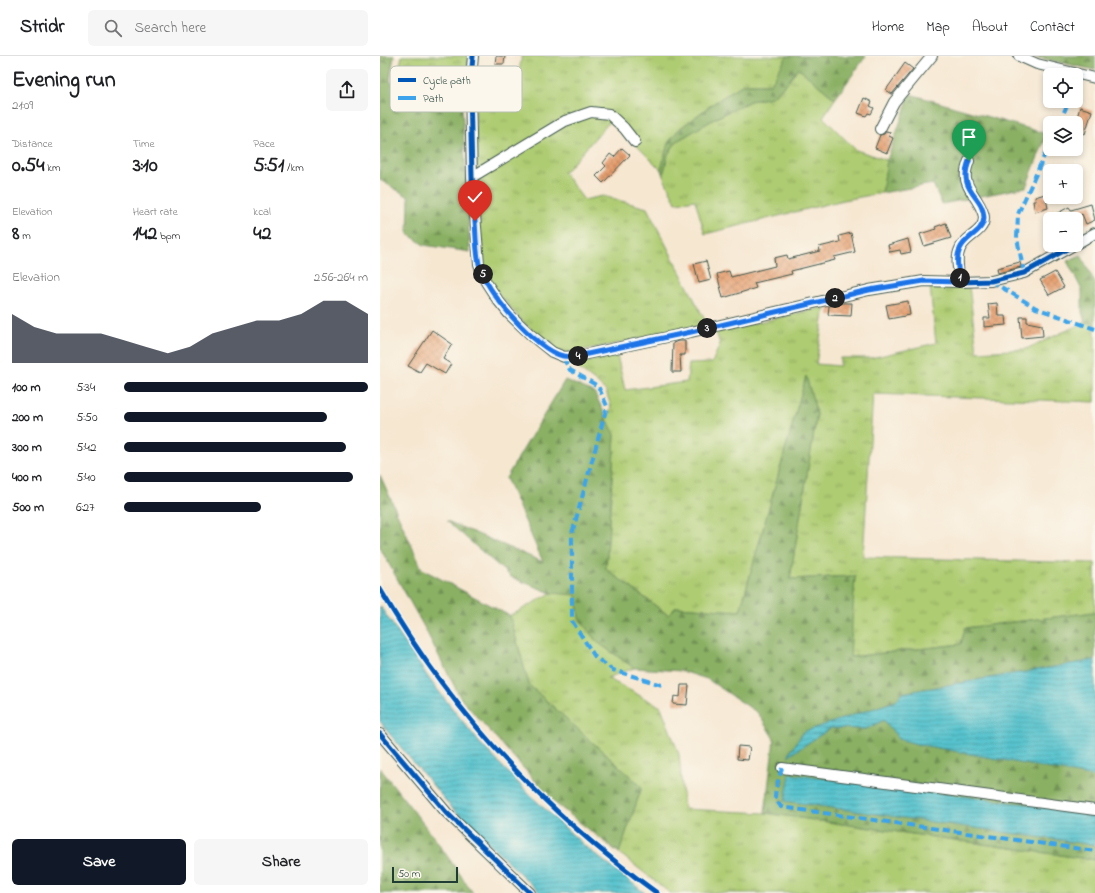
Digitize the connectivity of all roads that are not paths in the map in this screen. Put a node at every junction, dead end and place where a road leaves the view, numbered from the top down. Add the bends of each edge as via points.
1 (473, 56) edge
2 (932, 56) edge
3 (1019, 56) edge
4 (472, 66) edge
5 (1095, 78) edge
6 (471, 112) edge
7 (880, 129) dead end
8 (635, 142) dead end
9 (969, 161) dead end
10 (472, 177) junction
11 (1095, 233) edge
12 (1083, 240) edge
13 (1061, 252) edge
14 (960, 282) junction
15 (380, 734) edge
16 (782, 768) dead end
17 (1095, 810) edge
18 (530, 893) edge

1 - 4 street
2 - 7 street via 894,102
3 - 5 street via 1037,64
6 - 10 street
8 - 10 street via 608,114 591,112 565,121
9 - 14 street via 966,184 979,204 984,218 982,226 966,239 960,249 957,261
10 - 14 street via 479,264 486,282 509,314 552,352 564,357 691,332 869,290 924,281
11 - 12 street
13 - 14 street via 1024,273 992,281
15 - 18 street via 446,812
16 - 17 street

